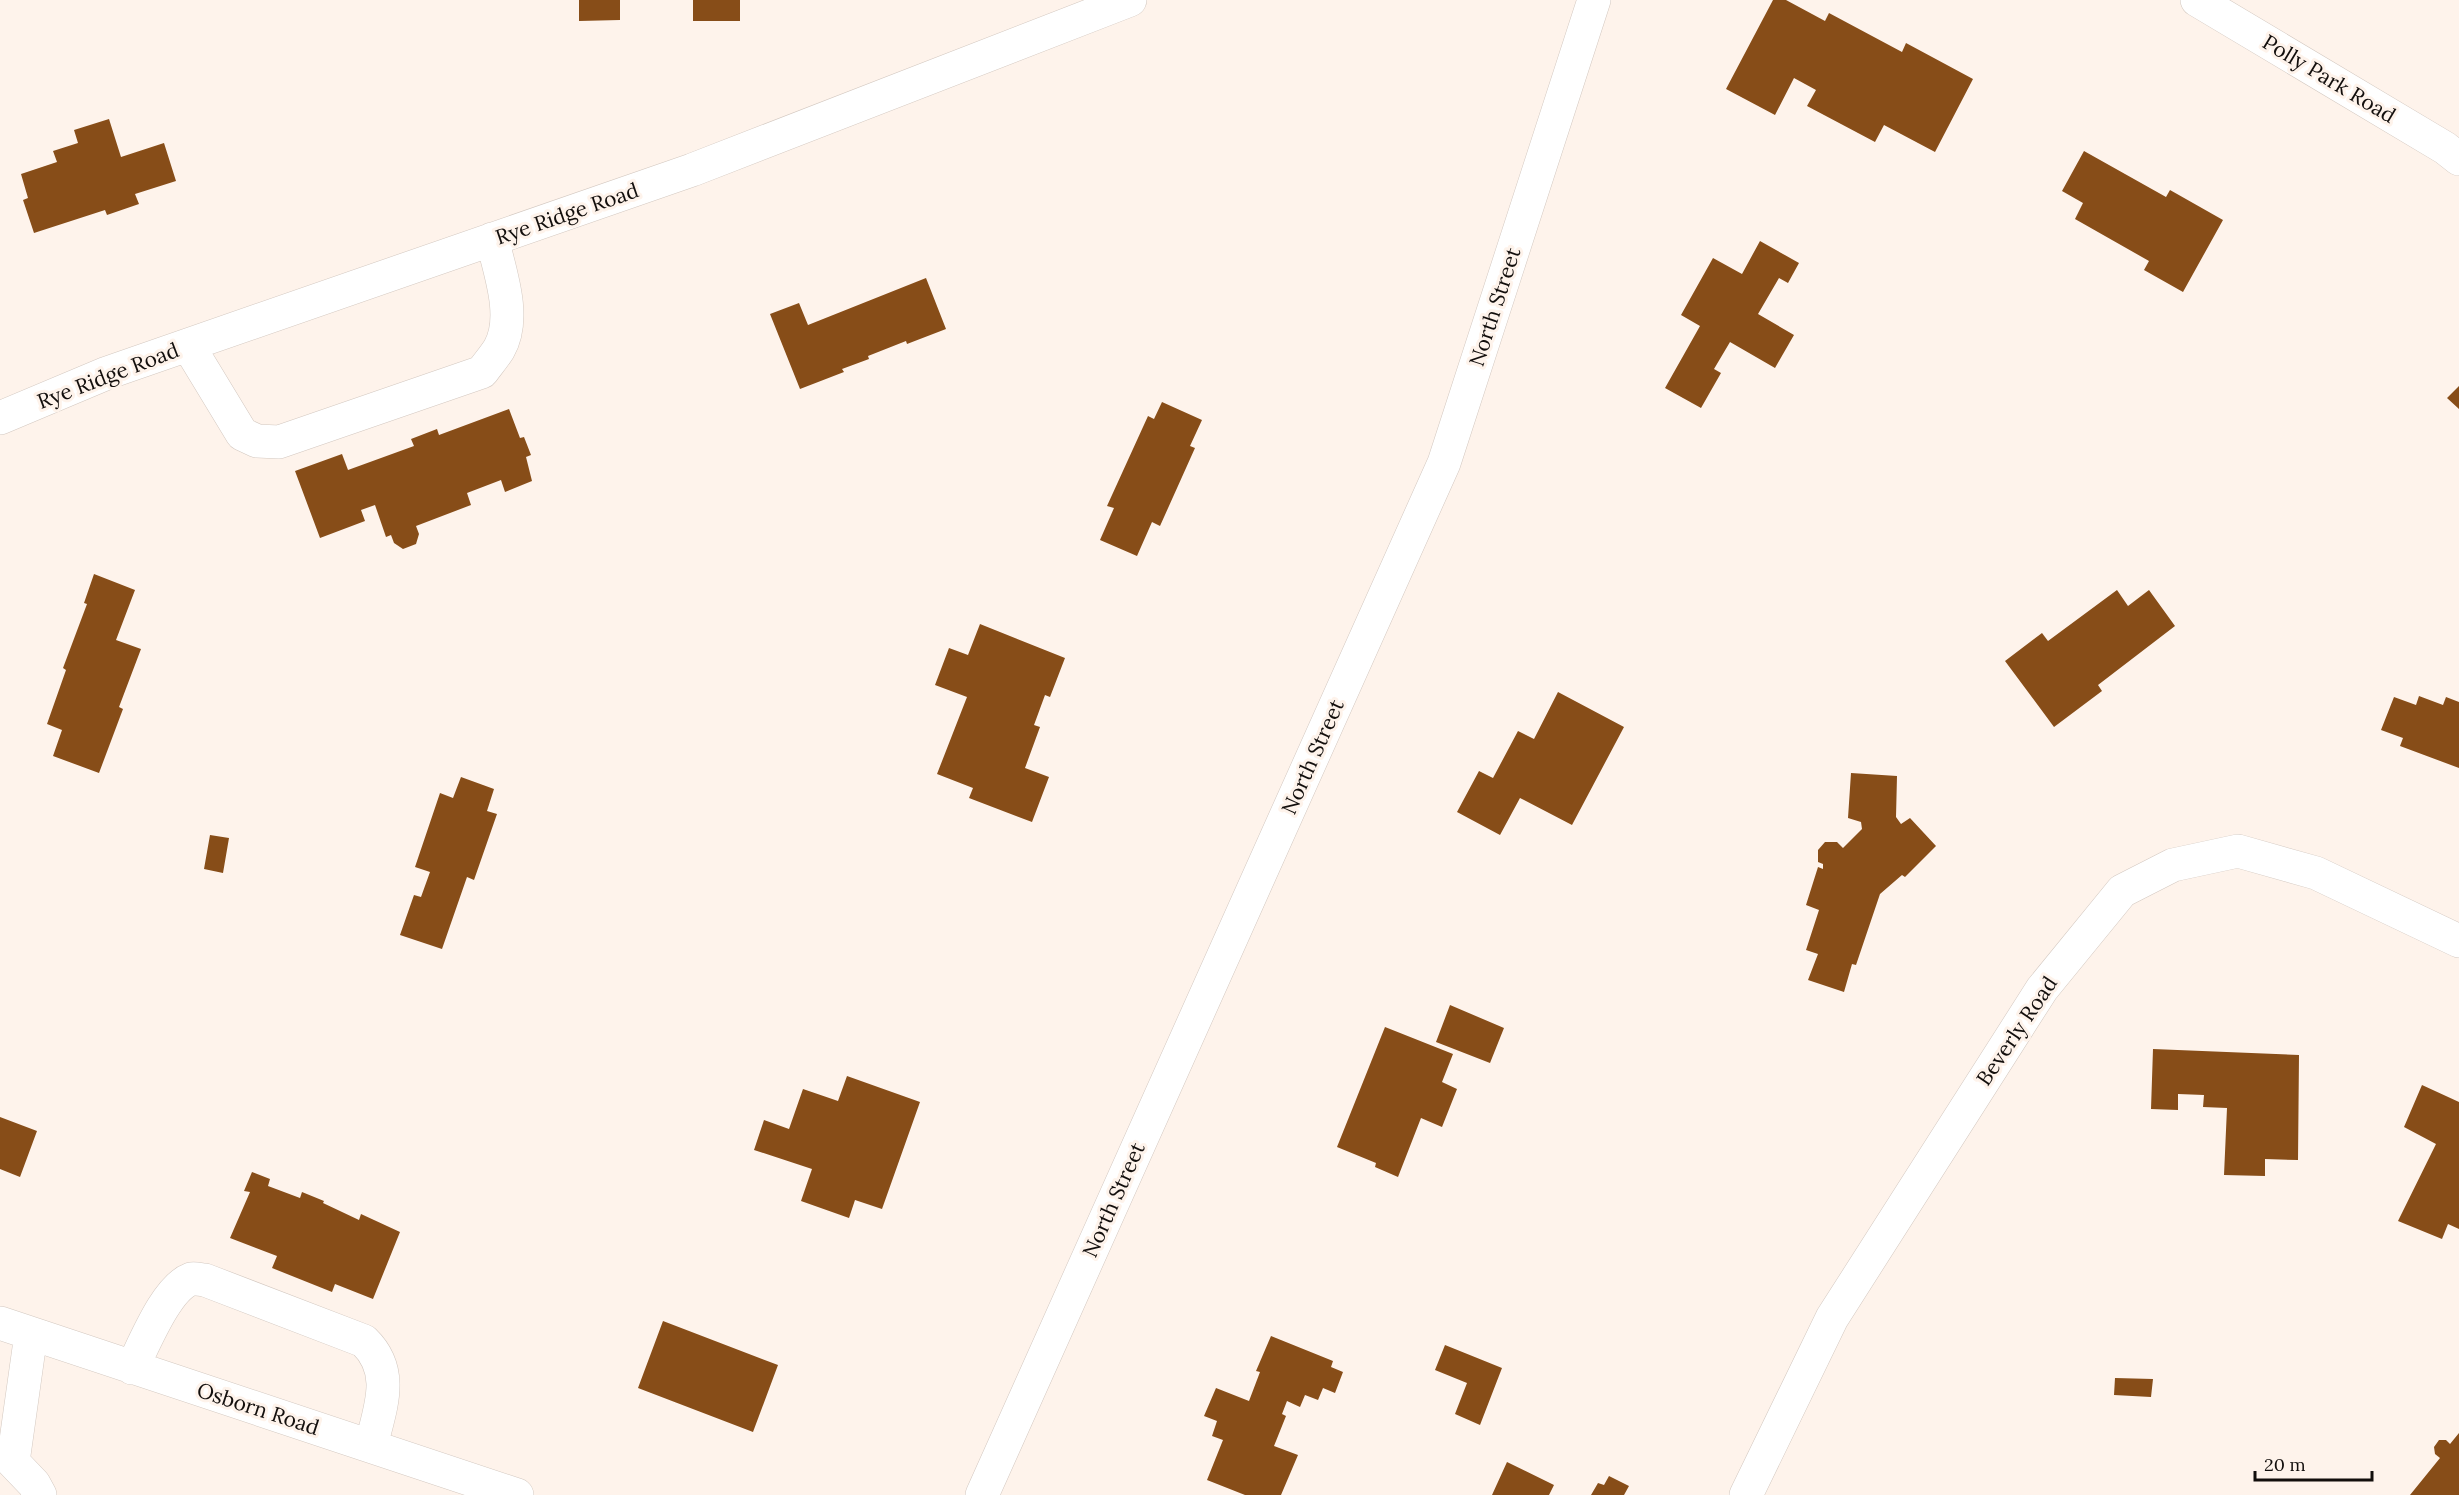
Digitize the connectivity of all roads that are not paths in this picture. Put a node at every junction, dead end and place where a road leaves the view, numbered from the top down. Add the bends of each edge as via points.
1 (1130, 0) edge
2 (1594, 0) edge
3 (2197, 0) edge
4 (2459, 159) edge
5 (492, 239) junction
6 (188, 345) junction
7 (0, 418) edge
8 (2459, 941) edge
9 (0, 1323) edge
10 (31, 1334) junction
11 (132, 1368) junction
12 (371, 1446) junction
13 (6, 1466) edge
14 (40, 1495) edge
15 (517, 1495) edge
16 (982, 1495) edge
17 (1746, 1495) edge

1 - 5 street, Rye Ridge Road via 692,170
2 - 16 street, North Street via 1444,464
3 - 4 street, Polly Park Road
5 - 6 street, Rye Ridge Road
5 - 6 street via 508,320 500,348 482,372 279,442 257,441 242,434
6 - 7 street, Rye Ridge Road
8 - 17 street, Beverly Road via 2316,873 2238,851 2173,865 2122,891 2042,989 1832,1318
9 - 10 street, Osborn Road
10 - 11 street, Osborn Road
10 - 13 street
11 - 12 street, Osborn Road
11 - 12 street via 163,1305 192,1279 206,1280 364,1341 374,1350 385,1388
12 - 15 street, Osborn Road
13 - 14 street via 34,1484

